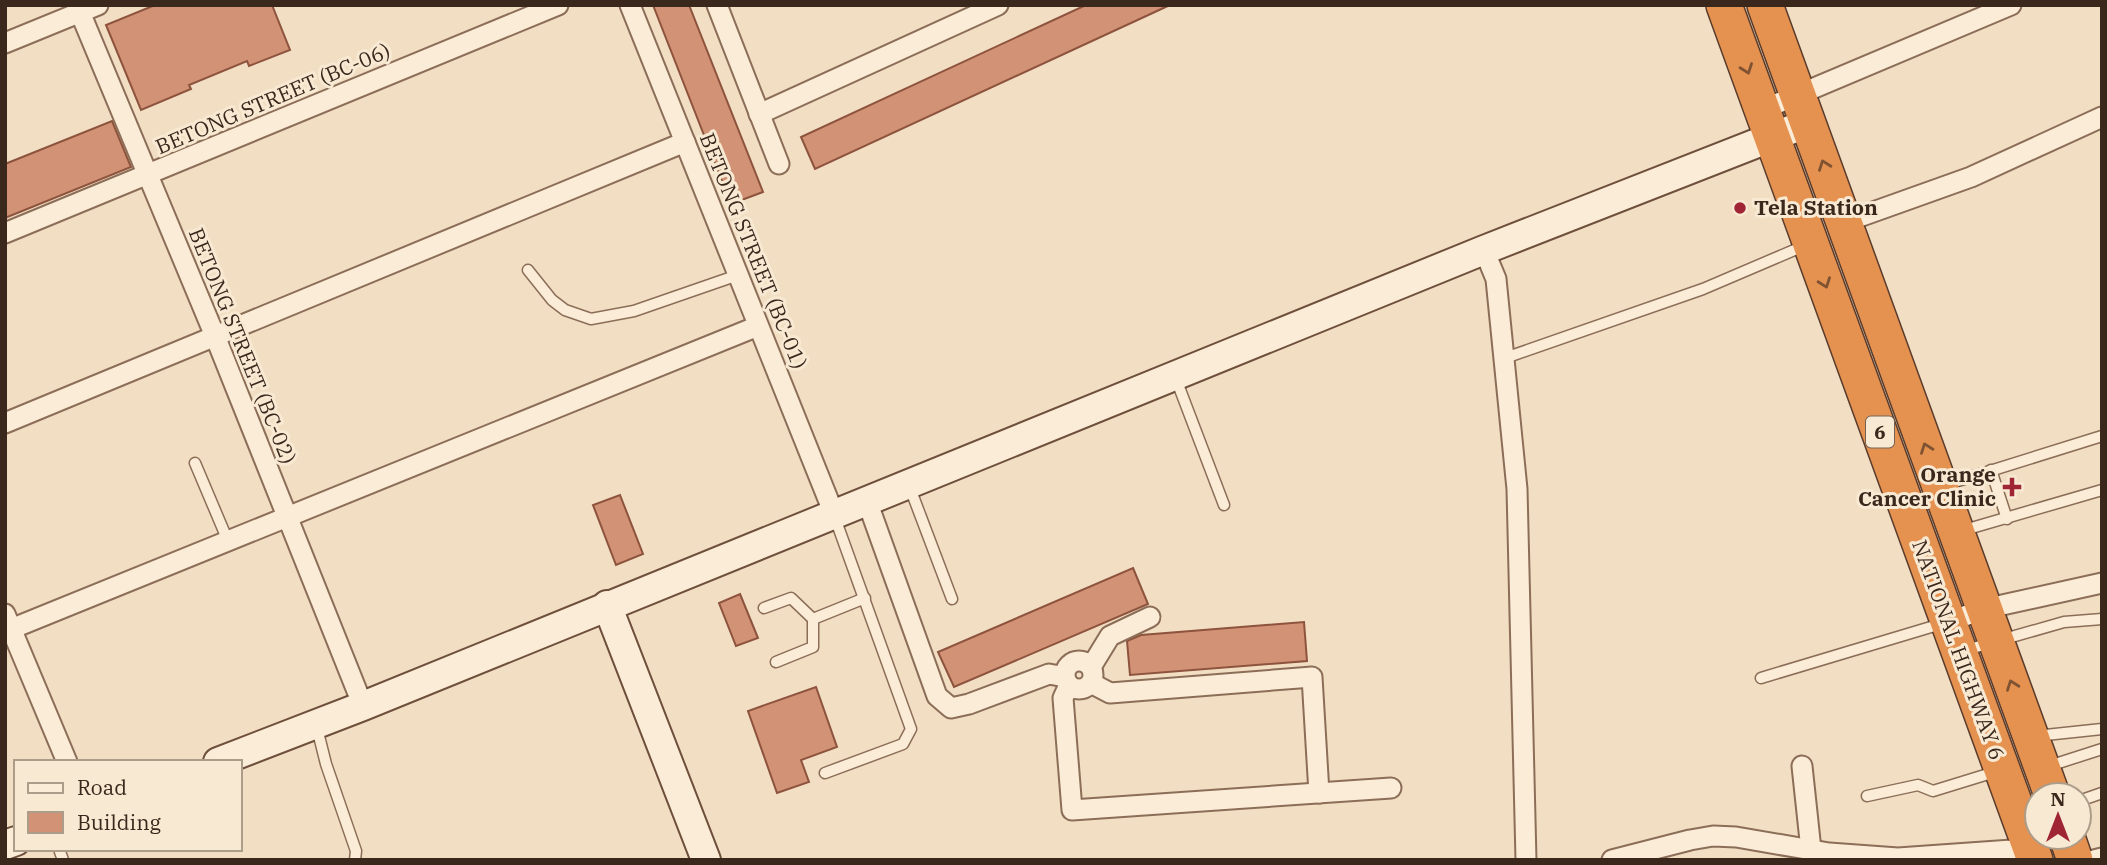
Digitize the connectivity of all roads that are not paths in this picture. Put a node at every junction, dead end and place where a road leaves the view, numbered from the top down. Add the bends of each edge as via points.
1 (558, 5) edge
2 (630, 5) edge
3 (998, 5) edge
4 (1724, 5) edge
5 (1765, 5) edge
6 (2011, 5) edge
7 (723, 7) edge
8 (85, 8) edge
9 (5, 43) edge
10 (1803, 109) junction
11 (759, 114) junction
12 (2102, 117) edge
13 (1767, 123) junction
14 (685, 142) junction
15 (779, 164) dead end
16 (147, 176) junction
17 (1845, 222) junction
18 (5, 233) edge
19 (1811, 243) junction
20 (1484, 250) junction
21 (528, 270) dead end
22 (738, 275) junction
23 (758, 326) junction
24 (215, 337) junction
25 (1505, 358) junction
26 (1175, 376) junction
27 (5, 423) edge
28 (2102, 436) edge
29 (195, 463) dead end
30 (1991, 470) junction
31 (909, 484) junction
32 (1940, 486) junction
33 (2102, 490) edge
34 (867, 501) junction
35 (1224, 505) dead end
36 (834, 514) junction
37 (287, 517) junction
38 (2007, 519) junction
39 (1957, 532) junction
40 (228, 541) junction
41 (2102, 583) edge
42 (865, 598) junction
43 (952, 599) dead end
44 (607, 605) junction
45 (764, 608) dead end
46 (1150, 617) dead end
47 (813, 619) junction
48 (2102, 619) edge
49 (8, 621) edge
50 (1990, 625) junction
51 (1954, 637) junction
52 (776, 662) dead end
53 (1091, 675) junction
54 (1761, 678) dead end
55 (1067, 681) junction
56 (363, 706) junction
57 (316, 724) junction
58 (2102, 729) edge
59 (2102, 749) edge
60 (66, 760) edge
61 (223, 760) edge
62 (1802, 766) dead end
63 (2041, 767) edge
64 (2002, 770) junction
65 (825, 773) dead end
66 (1391, 788) dead end
67 (1319, 793) junction
68 (1867, 796) dead end
69 (2023, 815) edge
70 (2023, 849) edge
71 (1823, 854) edge
72 (2102, 858) edge
73 (355, 860) edge
74 (706, 860) edge
75 (1526, 860) edge
76 (1612, 860) edge
77 (2094, 860) edge

1 - 16 street, BETONG STREET (BC-06)
2 - 14 street, BETONG STREET (BC-01)
3 - 11 street
4 -> 13 highway, NATIONAL HIGHWAY 6 / 6
5 - 10 highway, NATIONAL HIGHWAY 6 / 6
6 - 10 street
7 - 11 street
8 - 9 street
8 - 16 street, BETONG STREET (BC-02)
10 - 13 main road
17 -> 10 highway, NATIONAL HIGHWAY 6 / 6
11 - 15 street
12 - 17 street via 1971,177
13 - 19 highway, NATIONAL HIGHWAY 6 / 6
13 - 20 main road
14 - 22 street, BETONG STREET (BC-01)
14 - 24 street
16 - 18 street, BETONG STREET (BC-06)
16 - 24 street, BETONG STREET (BC-02)
32 -> 17 highway, NATIONAL HIGHWAY 6 / 6
19 - 25 lane via 1703,289
19 -> 51 highway, NATIONAL HIGHWAY 6 / 6
20 - 25 street via 1496,279
20 - 26 main road
21 - 22 lane via 552,300 591,319 634,311
22 - 23 street, BETONG STREET (BC-01)
23 - 36 street, BETONG STREET (BC-01)
23 - 37 street
24 - 27 street
24 - 37 street, BETONG STREET (BC-02)
25 - 75 street via 1517,489
26 - 31 main road
26 - 35 lane
28 - 30 lane
29 - 40 lane
30 - 32 lane
30 - 38 lane
31 - 34 main road
31 - 43 lane
32 - 39 highway, NATIONAL HIGHWAY 6 / 6
33 - 38 lane
34 - 36 main road
34 - 55 street via 937,696 951,708 1049,674
36 - 42 lane
36 - 44 main road
37 - 40 street
37 - 56 street, BETONG STREET (BC-02)
38 - 39 lane
39 - 50 highway, NATIONAL HIGHWAY 6 / 6
40 - 49 street
41 - 50 street
42 - 47 lane
42 - 65 lane via 911,729 903,744
44 - 56 main road
44 - 74 main road
45 - 47 lane via 791,598
46 - 53 street via 1110,636
47 - 52 lane via 813,647
48 - 50 lane
49 - 60 street
50 - 51 street
50 - 51 lane
63 -> 50 highway, NATIONAL HIGHWAY 6 / 6
51 - 54 lane
51 - 64 highway, NATIONAL HIGHWAY 6 / 6
53 - 55 street via 1081,689
53 - 67 street via 1110,693 1312,677
55 - 67 street via 1063,698 1072,810
56 - 57 main road
57 - 61 main road
57 - 73 lane
58 - 63 lane
59 - 63 lane
62 - 71 street
64 - 68 lane via 1933,791 1918,785
64 - 69 highway, NATIONAL HIGHWAY 6 / 6
66 - 67 street
70 - 71 street via 1898,858
71 - 76 street via 1713,836
72 - 77 street

